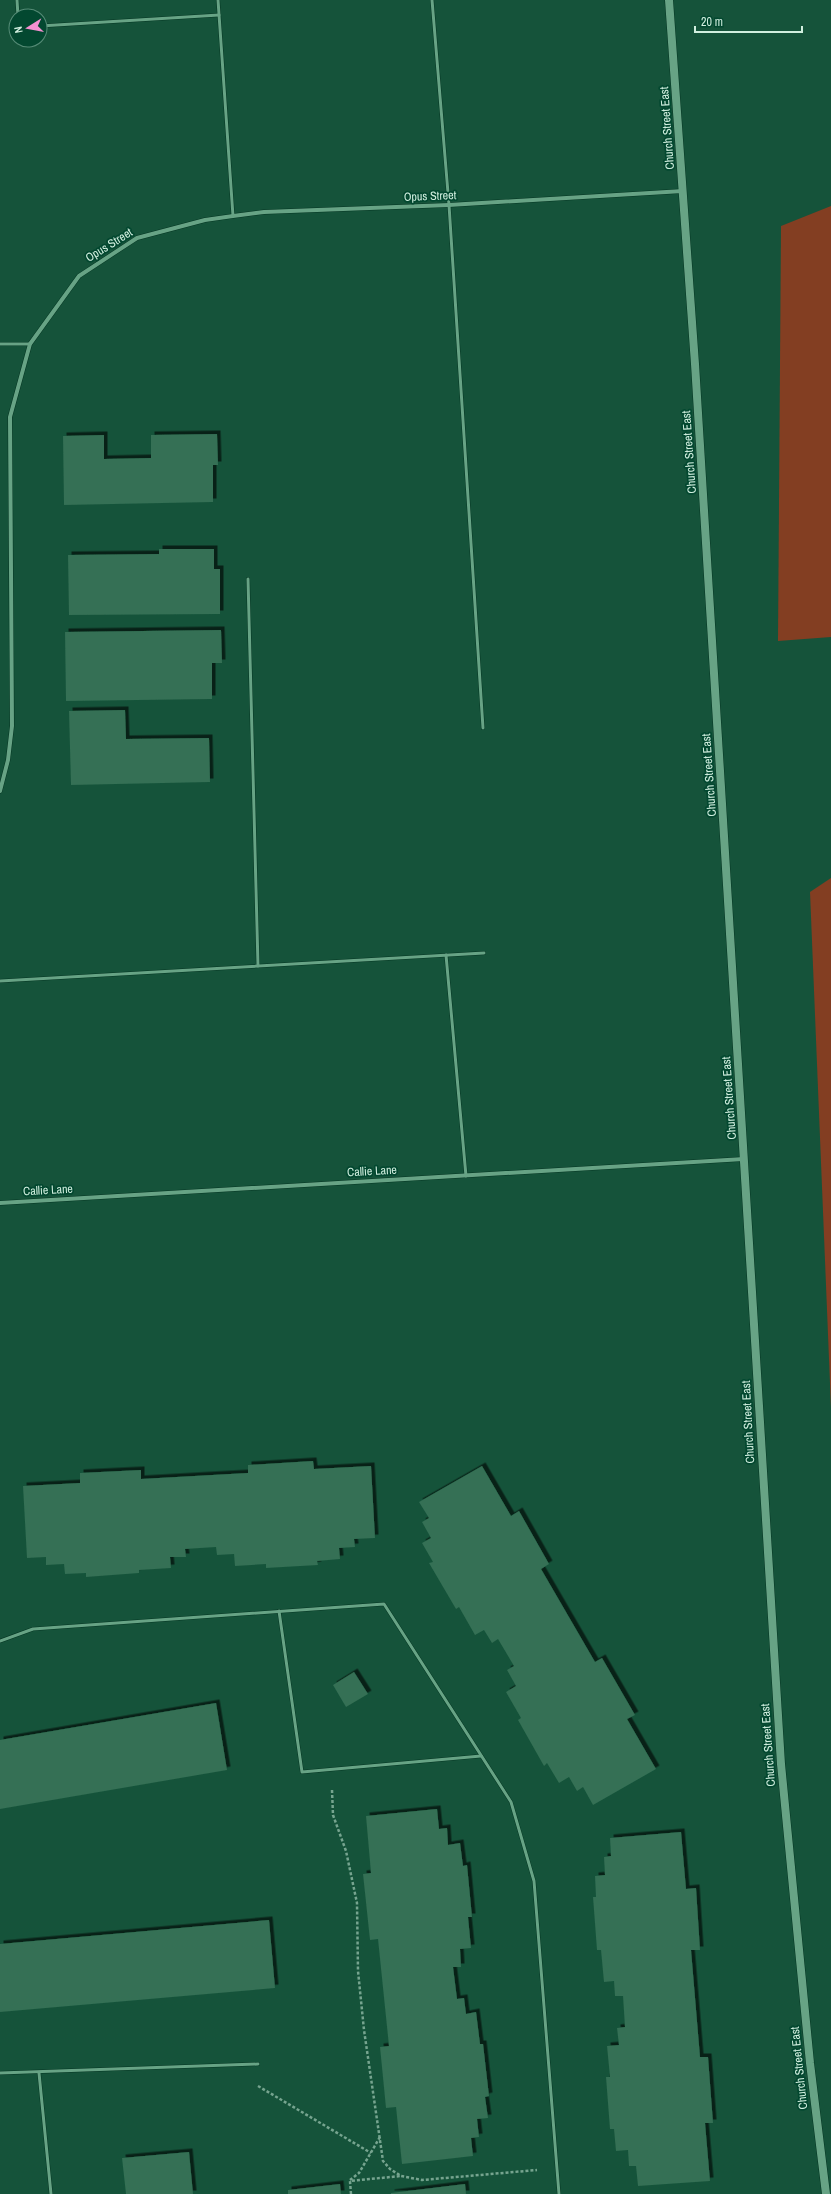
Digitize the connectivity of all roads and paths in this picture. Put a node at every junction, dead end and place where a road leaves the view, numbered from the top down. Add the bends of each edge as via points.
1 (218, 0) edge
2 (432, 0) edge
3 (669, 0) edge
4 (219, 15) junction
5 (48, 26) edge
6 (683, 191) junction
7 (449, 205) junction
8 (233, 216) junction
9 (0, 344) edge
10 (30, 344) junction
11 (248, 579) dead end
12 (483, 728) dead end
13 (0, 792) edge
14 (484, 953) dead end
15 (446, 955) junction
16 (258, 966) junction
17 (0, 981) edge
18 (745, 1158) junction
19 (466, 1176) junction
20 (0, 1203) edge
21 (279, 1611) junction
22 (0, 1641) edge
23 (481, 1756) junction
24 (331, 1770) junction
25 (256, 2064) joint
26 (0, 2073) edge
27 (39, 2073) junction
28 (380, 2137) junction
29 (371, 2153) junction
30 (557, 2169) junction
31 (401, 2176) junction
32 (350, 2181) junction
33 (51, 2194) edge
34 (351, 2194) edge
35 (559, 2194) edge
36 (826, 2194) edge

1 - 4 lane
2 - 7 lane
3 - 6 main road, Church Street East
4 - 5 lane
4 - 8 lane
6 - 7 street, Opus Street
6 - 18 main road, Church Street East
7 - 8 street, Opus Street via 327,209
7 - 12 lane
8 - 10 street, Opus Street via 205,220 137,238 79,276
9 - 10 lane
10 - 13 street, Opus Street via 10,417 12,726 8,760
11 - 16 lane
14 - 15 lane
15 - 16 lane
15 - 19 lane
16 - 17 lane
18 - 19 street, Callie Lane
18 - 36 main road, Church Street East via 781,1764 810,2063
19 - 20 street, Callie Lane
21 - 22 lane via 33,1629
21 - 23 lane via 384,1604
21 - 24 lane via 302,1772
23 - 24 lane
23 - 30 lane via 511,1802 534,1881
24 - 28 path via 333,1815 346,1851 357,1903 359,1978
25 - 27 lane
25 - 29 path via 256,2085
26 - 27 lane
27 - 33 lane
28 - 29 path
28 - 31 path via 383,2161 390,2170
29 - 32 path via 359,2173
30 - 31 path via 422,2180
30 - 35 lane
31 - 32 path
32 - 34 path

